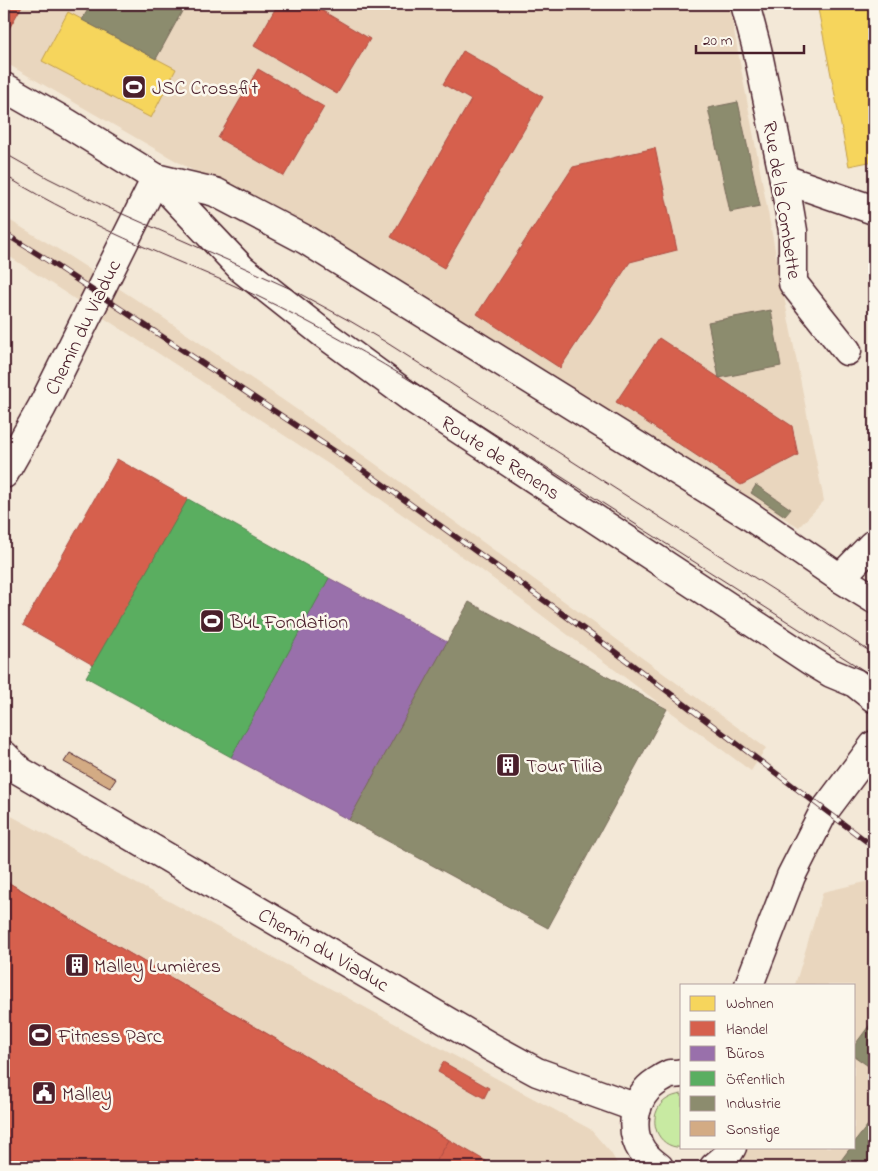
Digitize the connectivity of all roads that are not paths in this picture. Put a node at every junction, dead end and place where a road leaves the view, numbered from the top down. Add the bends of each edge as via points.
1 (745, 4) edge
2 (4, 86) edge
3 (156, 178) junction
4 (784, 179) junction
5 (874, 210) edge
6 (847, 351) dead end
7 (4, 474) edge
8 (872, 545) dead end
9 (840, 578) junction
10 (874, 599) edge
11 (874, 698) edge
12 (874, 745) edge
13 (9, 764) edge
14 (748, 984) edge
15 (680, 1073) edge
16 (637, 1108) junction
17 (731, 1148) edge
18 (659, 1167) edge
19 (714, 1167) edge

1 - 4 main road, Rue de la Combette
2 - 3 main road, Route de Renens
3 - 7 main road, Chemin du Viaduc via 42,406
3 - 9 main road, Route de Renens via 215,192 306,240 747,514
3 - 11 main road, Route de Renens via 242,269 410,397 811,661 854,683
4 - 5 main road
4 - 6 main road, Rue de la Combette via 792,231 793,283
8 - 9 main road
9 - 10 main road, Route de Renens
12 - 14 main road via 823,813 791,876
13 - 16 main road, Chemin du Viaduc via 522,1064
15 - 16 main road via 668,1075 652,1085
16 - 18 main road via 635,1134 641,1150
17 - 19 main road via 726,1158

